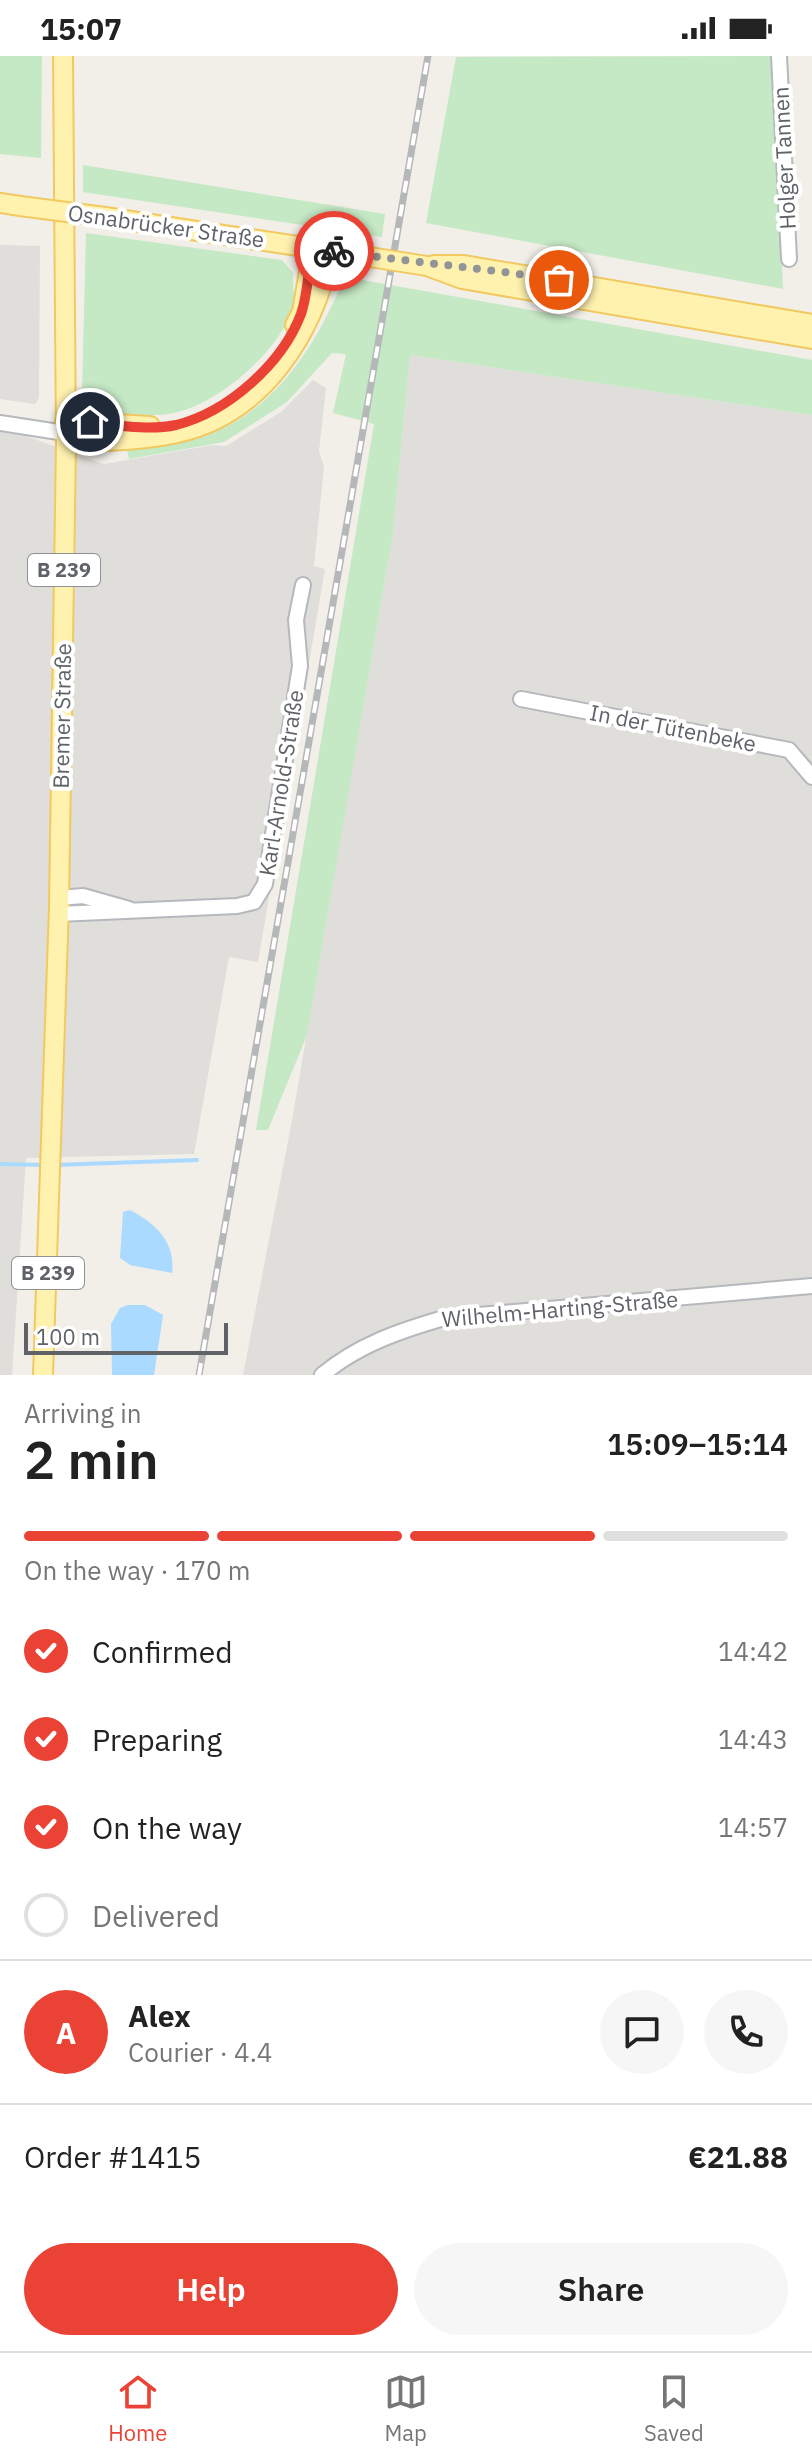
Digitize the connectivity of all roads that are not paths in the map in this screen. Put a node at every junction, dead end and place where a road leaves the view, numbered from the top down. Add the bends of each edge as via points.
1 (63, 56) edge
2 (779, 56) edge
3 (0, 203) edge
4 (322, 249) junction
5 (789, 259) dead end
6 (427, 266) junction
7 (812, 324) edge
8 (812, 339) edge
9 (0, 423) edge
10 (65, 432) junction
11 (303, 585) dead end
12 (521, 699) dead end
13 (812, 777) edge
14 (59, 906) junction
15 (812, 1286) edge
16 (43, 1375) edge
17 (322, 1375) edge

1 - 10 main road, Bremer Straße / B 239
2 - 5 street, Holger Tannen
3 - 4 main road, Osnabrücker Straße, bridge
4 - 6 main road, Osnabrücker Straße, bridge
4 - 10 main road via 302,312 283,349 244,389 176,425
6 - 7 main road, Osnabrücker Straße via 464,265
6 - 8 main road, Osnabrücker Straße via 462,279
9 - 10 street
10 - 14 main road, Bremer Straße / B 239
11 - 14 street, Karl-Arnold-Straße via 296,620 300,666 265,884 254,902 129,909 83,896
12 - 13 street, In der Tütenbeke via 789,750
14 - 16 main road, Bremer Straße / B 239
15 - 17 street, Wilhelm-Harting-Straße via 444,1318 388,1334

